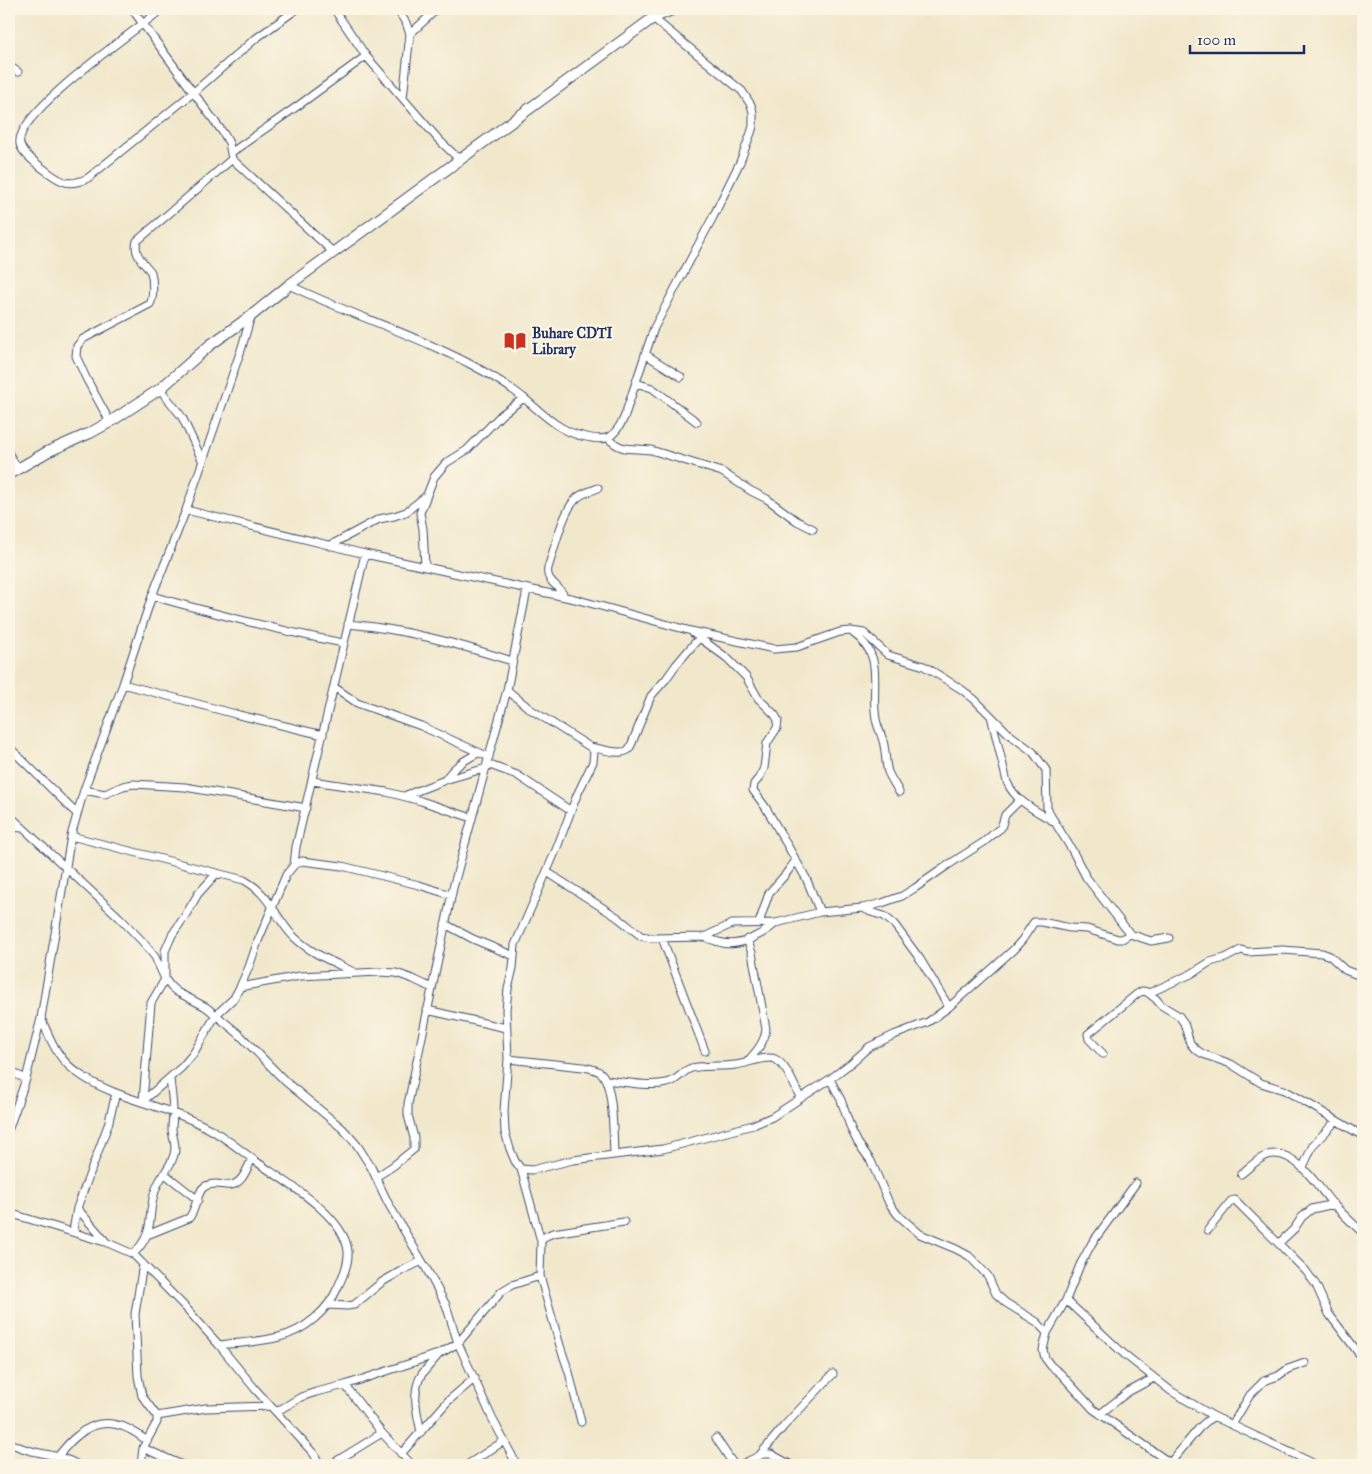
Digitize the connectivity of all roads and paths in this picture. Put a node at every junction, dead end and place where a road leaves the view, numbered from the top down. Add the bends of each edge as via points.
1 (132, 9) edge
2 (162, 9) edge
3 (297, 9) edge
4 (334, 9) edge
5 (396, 9) edge
6 (437, 9) edge
7 (674, 9) edge
8 (653, 18) junction
9 (144, 24) junction
10 (410, 34) junction
11 (366, 56) junction
12 (9, 66) edge
13 (18, 72) dead end
14 (194, 92) junction
15 (402, 98) junction
16 (232, 155) junction
17 (460, 160) junction
18 (333, 252) junction
19 (289, 285) junction
20 (251, 316) junction
21 (645, 354) junction
22 (681, 377) dead end
23 (636, 383) junction
24 (160, 389) junction
25 (524, 398) junction
26 (110, 422) junction
27 (697, 422) dead end
28 (608, 438) junction
29 (9, 454) edge
30 (202, 462) junction
31 (13, 471) edge
32 (598, 488) dead end
33 (426, 495) junction
34 (186, 510) junction
35 (814, 529) dead end
36 (329, 546) junction
37 (365, 554) junction
38 (425, 566) junction
39 (527, 590) junction
40 (152, 596) junction
41 (564, 596) junction
42 (348, 624) junction
43 (691, 631) junction
44 (851, 631) junction
45 (699, 638) junction
46 (344, 643) junction
47 (512, 661) junction
48 (122, 684) junction
49 (334, 687) junction
50 (507, 690) junction
51 (991, 716) junction
52 (323, 735) junction
53 (9, 747) edge
54 (590, 747) junction
55 (478, 753) junction
56 (487, 763) junction
57 (445, 780) junction
58 (312, 782) junction
59 (84, 790) junction
60 (899, 792) dead end
61 (404, 796) junction
62 (1020, 800) junction
63 (306, 808) junction
64 (571, 811) junction
65 (77, 814) junction
66 (9, 815) edge
67 (472, 818) junction
68 (1055, 823) junction
69 (9, 828) edge
70 (23, 828) junction
71 (71, 836) junction
72 (796, 860) junction
73 (294, 865) junction
74 (66, 866) junction
75 (546, 872) junction
76 (217, 873) junction
77 (451, 895) junction
78 (272, 908) junction
79 (863, 908) junction
80 (820, 912) junction
81 (759, 923) junction
82 (776, 923) junction
83 (445, 924) junction
84 (1130, 934) junction
85 (704, 937) junction
86 (662, 938) junction
87 (1169, 938) dead end
88 (748, 940) junction
89 (514, 956) junction
90 (354, 972) junction
91 (1363, 977) edge
92 (165, 979) junction
93 (240, 986) junction
94 (432, 988) junction
95 (1149, 993) junction
96 (949, 1008) junction
97 (427, 1010) junction
98 (216, 1015) junction
99 (41, 1018) junction
100 (506, 1028) junction
101 (705, 1051) dead end
102 (1103, 1054) dead end
103 (508, 1059) junction
104 (745, 1064) junction
105 (9, 1071) edge
106 (170, 1078) junction
107 (26, 1079) junction
108 (830, 1079) junction
109 (606, 1080) junction
110 (116, 1093) junction
111 (800, 1097) junction
112 (143, 1101) junction
113 (173, 1112) junction
114 (1336, 1120) junction
115 (9, 1128) edge
116 (1363, 1136) edge
117 (614, 1154) junction
118 (252, 1159) junction
119 (1303, 1167) junction
120 (521, 1169) junction
121 (165, 1174) junction
122 (1242, 1174) dead end
123 (376, 1178) junction
124 (1136, 1183) dead end
125 (198, 1200) junction
126 (1334, 1204) junction
127 (77, 1208) junction
128 (9, 1213) edge
129 (624, 1222) dead end
130 (1208, 1230) dead end
131 (73, 1232) junction
132 (1363, 1232) edge
133 (147, 1235) junction
134 (541, 1240) junction
135 (108, 1243) junction
136 (1279, 1244) junction
137 (133, 1254) junction
138 (422, 1261) junction
139 (143, 1264) junction
140 (540, 1276) junction
141 (1066, 1300) junction
142 (328, 1305) junction
143 (1047, 1333) junction
144 (458, 1343) junction
145 (219, 1345) junction
146 (441, 1353) junction
147 (1363, 1359) edge
148 (1305, 1363) dead end
149 (833, 1374) dead end
150 (475, 1378) junction
151 (1154, 1378) junction
152 (345, 1385) junction
153 (270, 1406) junction
154 (276, 1412) junction
155 (1100, 1414) junction
156 (157, 1416) junction
157 (1212, 1416) junction
158 (581, 1422) dead end
159 (1232, 1425) junction
160 (421, 1432) junction
161 (382, 1433) junction
162 (716, 1438) dead end
163 (504, 1441) junction
164 (9, 1443) edge
165 (145, 1445) junction
166 (401, 1454) junction
167 (58, 1456) junction
168 (759, 1456) junction
169 (1172, 1464) edge
170 (78, 1465) edge
171 (141, 1465) edge
172 (182, 1465) edge
173 (320, 1465) edge
174 (330, 1465) edge
175 (412, 1465) edge
176 (467, 1465) edge
177 (517, 1465) edge
178 (734, 1465) edge
179 (740, 1465) edge
180 (790, 1465) edge
181 (1318, 1465) edge

1 - 9 street
2 - 9 street
3 - 14 street via 254,39
4 - 11 street
5 - 10 street
6 - 10 street
7 - 8 main road
8 - 17 main road
8 - 21 street via 742,91 751,105 754,120 740,162 654,328
9 - 14 street
9 - 14 street via 43,104 22,130 20,144 23,151 58,180 68,184 78,182 88,178
10 - 15 street
11 - 15 street
11 - 16 street
12 - 13 street
14 - 16 street via 224,134
15 - 17 street
16 - 18 street
16 - 26 street via 137,241 136,253 152,275 150,304 84,339 77,346 76,356
17 - 18 main road
18 - 19 main road
19 - 20 main road
19 - 25 street via 440,349 481,370
20 - 24 main road via 210,345
20 - 30 street
21 - 22 street
21 - 23 street
23 - 27 street via 652,388
23 - 28 street via 618,430
24 - 26 main road
24 - 30 street via 182,417
25 - 28 street via 567,431 580,436
25 - 33 street via 502,414 468,450 446,463 434,477
26 - 31 main road
28 - 35 street via 620,447 651,450 722,472
29 - 31 street
30 - 34 street
32 - 41 street via 581,495 572,504 550,562 549,578
33 - 36 street via 406,512 379,519
33 - 38 street via 420,513
34 - 36 street
34 - 40 street
36 - 37 street
37 - 38 street
37 - 42 street
38 - 39 street
39 - 41 street
39 - 47 street
40 - 46 street via 238,620
40 - 48 street
41 - 43 street
42 - 46 street
42 - 47 street via 419,634
43 - 44 street via 774,649 798,646
43 - 45 street
44 - 51 street via 864,633 888,655 924,666 942,676
44 - 60 street via 861,638 873,656 876,721 886,752 888,772
45 - 54 street via 651,696 628,750 611,752
45 - 72 street via 746,677 758,698 778,720 777,728 767,743 764,768 753,790
46 - 49 street
47 - 50 street
48 - 52 street
48 - 59 street
49 - 52 street
49 - 55 street via 357,703 421,726
50 - 54 street
50 - 56 street
51 - 62 street via 1007,782
51 - 68 street via 1033,752 1046,770 1047,808
52 - 58 street
53 - 65 street
54 - 64 street via 594,751 593,762
55 - 56 street
55 - 57 street via 456,766
56 - 57 street
56 - 64 street via 517,775
56 - 67 street
57 - 61 street
58 - 61 street
58 - 63 street
59 - 63 street via 105,794 132,784 185,787
59 - 65 street
61 - 67 street
62 - 68 street
62 - 79 street via 1005,815 1001,828 923,884 902,896
63 - 73 street
64 - 75 street
65 - 71 street
66 - 70 street
67 - 77 street
68 - 84 street via 1086,877
69 - 70 street
70 - 74 street
71 - 74 street
71 - 76 street
72 - 80 street
72 - 81 street via 769,893
73 - 77 street via 302,860 342,866
73 - 78 street via 286,875
74 - 92 street via 143,942 155,957
74 - 99 street
75 - 86 street via 641,936
75 - 89 street via 521,930
76 - 78 street via 244,880 256,887
76 - 92 street via 198,894 169,941 165,951
77 - 83 street
78 - 90 street via 293,936 309,949
78 - 93 street
79 - 80 street
79 - 96 street via 884,916 894,924 920,959
80 - 82 street
81 - 82 street
81 - 85 street via 732,924
82 - 88 street
83 - 89 street
83 - 94 street
84 - 87 street via 1151,941
84 - 96 street via 1118,939 1087,928 1034,922 1013,950
85 - 86 street
85 - 88 street via 725,944
86 - 101 street
88 - 104 street via 766,1029 760,1045
89 - 100 street
90 - 93 street via 300,976
90 - 94 street via 396,973
91 - 95 street via 1345,970 1333,958 1322,953 1241,950
92 - 98 street via 177,992
92 - 112 street via 151,1003
93 - 98 street via 234,998
94 - 97 street
95 - 102 street via 1142,991 1137,994 1089,1032 1089,1039
95 - 114 street via 1179,1016 1195,1049 1231,1064 1261,1084 1289,1093
96 - 108 street via 928,1022 869,1047
97 - 100 street
97 - 123 street via 408,1104 414,1149
98 - 106 street via 193,1054
98 - 123 street via 286,1082 343,1129 357,1145
99 - 107 street
99 - 110 street via 60,1057 83,1077
100 - 103 street
103 - 109 street via 594,1069
103 - 120 street via 505,1132 512,1155
104 - 109 street via 689,1069 666,1083
104 - 111 street via 765,1058 776,1059
105 - 107 street
106 - 112 street
106 - 113 street
107 - 115 street
108 - 111 street
108 - 143 street via 851,1129 898,1215 920,1234 969,1256 988,1276 996,1294 1037,1322
109 - 117 street
110 - 112 street
110 - 127 street via 108,1125
111 - 117 street via 772,1117 753,1125 663,1149
112 - 113 street
113 - 118 street via 219,1134
113 - 121 street via 175,1148
114 - 116 street
114 - 119 street via 1313,1145
117 - 120 street via 532,1170
118 - 125 street via 239,1182 204,1187
118 - 142 street via 315,1203 334,1222 343,1237 348,1250 346,1266
119 - 122 street via 1285,1156 1273,1154
119 - 126 street
120 - 134 street
121 - 125 street
121 - 133 street via 154,1195
123 - 138 street
124 - 141 street via 1092,1244
125 - 133 street via 189,1218
126 - 132 street
126 - 136 street via 1312,1209
127 - 131 street
127 - 135 street
128 - 131 street
129 - 134 street via 553,1233
130 - 136 street via 1224,1208 1235,1200
131 - 135 street
133 - 137 street
134 - 140 street
135 - 137 street
136 - 147 street via 1306,1271 1329,1314
137 - 139 street
138 - 142 street via 382,1282 354,1305
138 - 144 street via 446,1306
139 - 145 street
139 - 156 street via 135,1314 138,1376 142,1396
140 - 144 street via 502,1291
140 - 158 street
141 - 143 street
141 - 151 street
142 - 145 street via 315,1318 281,1337
143 - 155 street via 1043,1350 1045,1358
144 - 146 street
144 - 150 street
145 - 153 street
146 - 152 street
146 - 160 street via 418,1384 416,1402
148 - 159 street via 1264,1381 1250,1395
149 - 168 street
150 - 160 street via 448,1401
150 - 163 street
151 - 155 street via 1128,1392
151 - 157 street
152 - 154 street via 301,1397
152 - 161 street
153 - 154 street
153 - 156 street via 206,1408
154 - 173 street
155 - 169 street
156 - 165 street
157 - 159 street
157 - 169 street
159 - 181 street
160 - 166 street
161 - 166 street
161 - 174 street
162 - 178 street
163 - 176 street
163 - 177 street
164 - 167 street
165 - 167 street via 137,1433 114,1424 101,1423 76,1436
165 - 171 street
165 - 172 street
166 - 175 street
167 - 170 street
168 - 179 street
168 - 180 street via 771,1454

